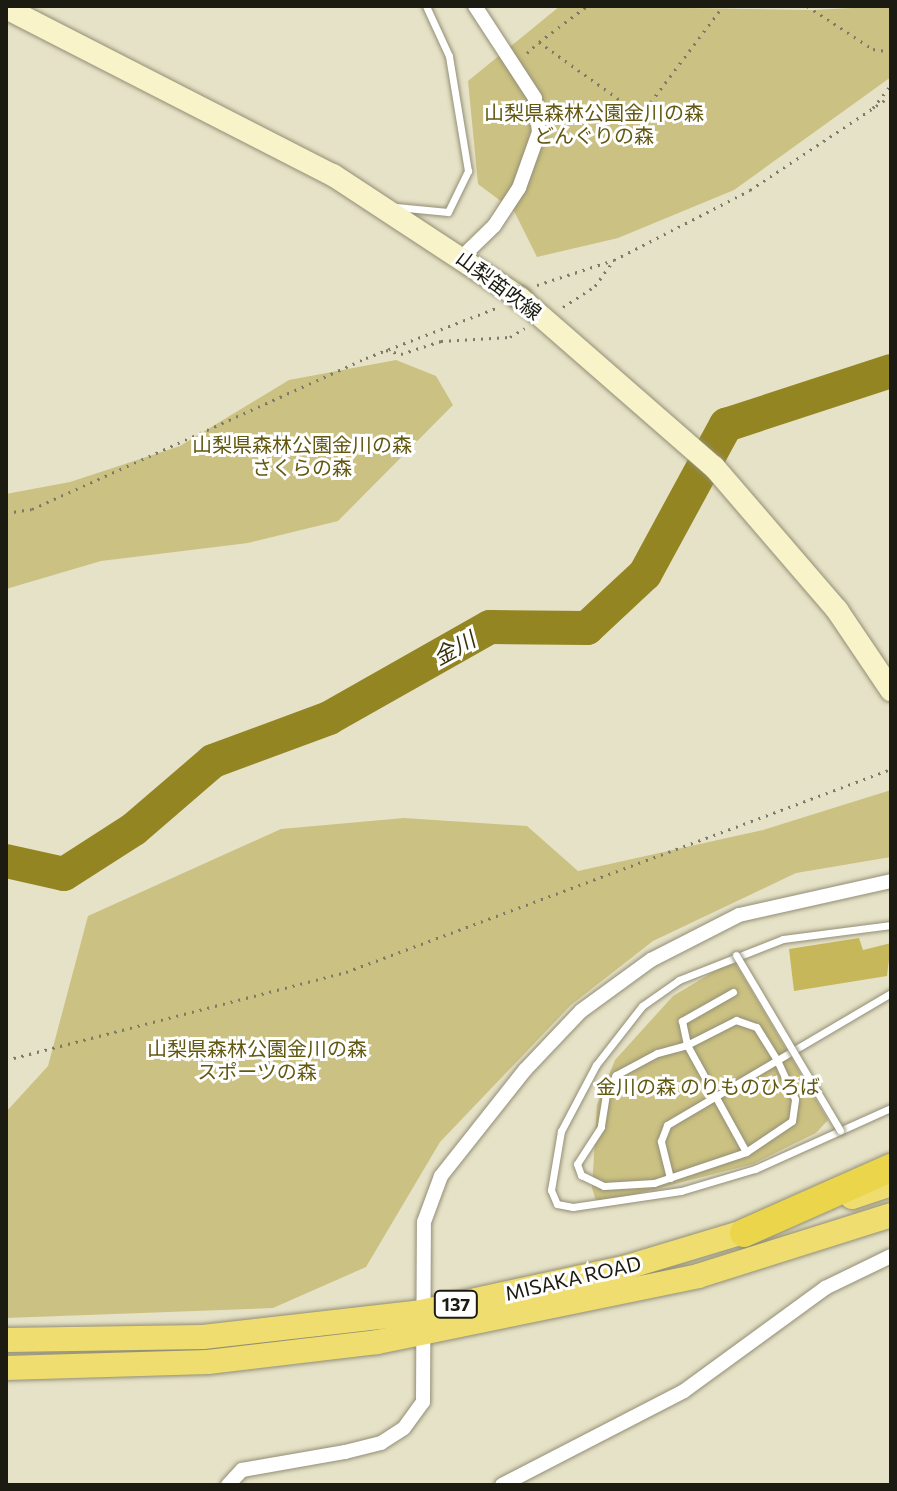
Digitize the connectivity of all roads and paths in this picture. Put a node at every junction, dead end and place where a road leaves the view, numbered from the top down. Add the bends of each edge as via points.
1 (426, 6) edge
2 (475, 6) edge
3 (587, 6) edge
4 (723, 6) edge
5 (807, 6) edge
6 (6, 8) edge
7 (815, 8) edge
8 (539, 42) junction
9 (891, 52) edge
10 (513, 66) junction
11 (891, 85) edge
12 (891, 96) edge
13 (873, 108) junction
14 (386, 206) junction
15 (463, 256) junction
16 (614, 260) junction
17 (520, 298) junction
18 (562, 308) dead end
19 (536, 322) dead end
20 (386, 350) junction
21 (6, 513) edge
22 (891, 690) edge
23 (891, 769) edge
24 (891, 881) edge
25 (891, 925) edge
26 (736, 955) junction
27 (733, 992) dead end
28 (891, 993) edge
29 (687, 1045) junction
30 (6, 1060) edge
31 (777, 1060) junction
32 (717, 1096) junction
33 (891, 1108) edge
34 (840, 1130) junction
35 (746, 1152) junction
36 (891, 1168) edge
37 (670, 1178) junction
38 (891, 1184) edge
39 (891, 1215) edge
40 (744, 1233) junction
41 (891, 1256) edge
42 (422, 1323) junction
43 (6, 1340) edge
44 (6, 1368) edge
45 (228, 1485) edge
46 (502, 1485) edge

1 - 14 lane via 449,56 468,171 448,212
2 - 10 street
3 - 8 path
4 - 8 path via 641,115
5 - 7 path
6 - 14 main road, 山梨笛吹線
7 - 9 path via 873,49
8 - 10 path
10 - 15 street via 535,98 537,146 519,188 494,226
11 - 13 path
12 - 13 path
13 - 16 path via 750,190
14 - 15 main road, 山梨笛吹線
15 - 17 main road, 山梨笛吹線
16 - 17 path via 543,280
16 - 18 path via 595,286
17 - 20 path
17 - 22 main road, 山梨笛吹線, bridge via 714,467 837,610
19 - 20 path via 510,337 441,341 401,354
20 - 21 path via 32,509
23 - 30 path via 346,972
24 - 42 street via 739,915 651,960 581,1011 525,1070 441,1176 424,1222
25 - 26 lane via 783,939
26 - 34 lane, bridge
26 - 34 lane via 679,980 642,1006 596,1065 561,1131 551,1175 557,1204 573,1207 681,1191 755,1169
27 - 29 lane via 682,1021
28 - 31 lane
29 - 31 lane via 736,1020 748,1021
29 - 32 lane
29 - 37 lane via 657,1053 616,1075 606,1094 601,1127 577,1164 581,1175 604,1186
31 - 32 lane
31 - 35 lane via 795,1099 792,1121
32 - 35 lane
32 - 37 lane via 661,1131
33 - 34 lane
35 - 37 lane
36 - 40 highway
38 - 40 highway, MISAKA ROAD / 137
39 - 42 highway, MISAKA ROAD / 137 via 698,1276
40 - 42 highway, MISAKA ROAD / 137
41 - 46 street via 825,1288 684,1391
42 - 43 highway, MISAKA ROAD / 137 via 203,1337
42 - 44 highway, MISAKA ROAD / 137 via 208,1362
42 - 45 street via 423,1402 404,1428 357,1449 242,1470

